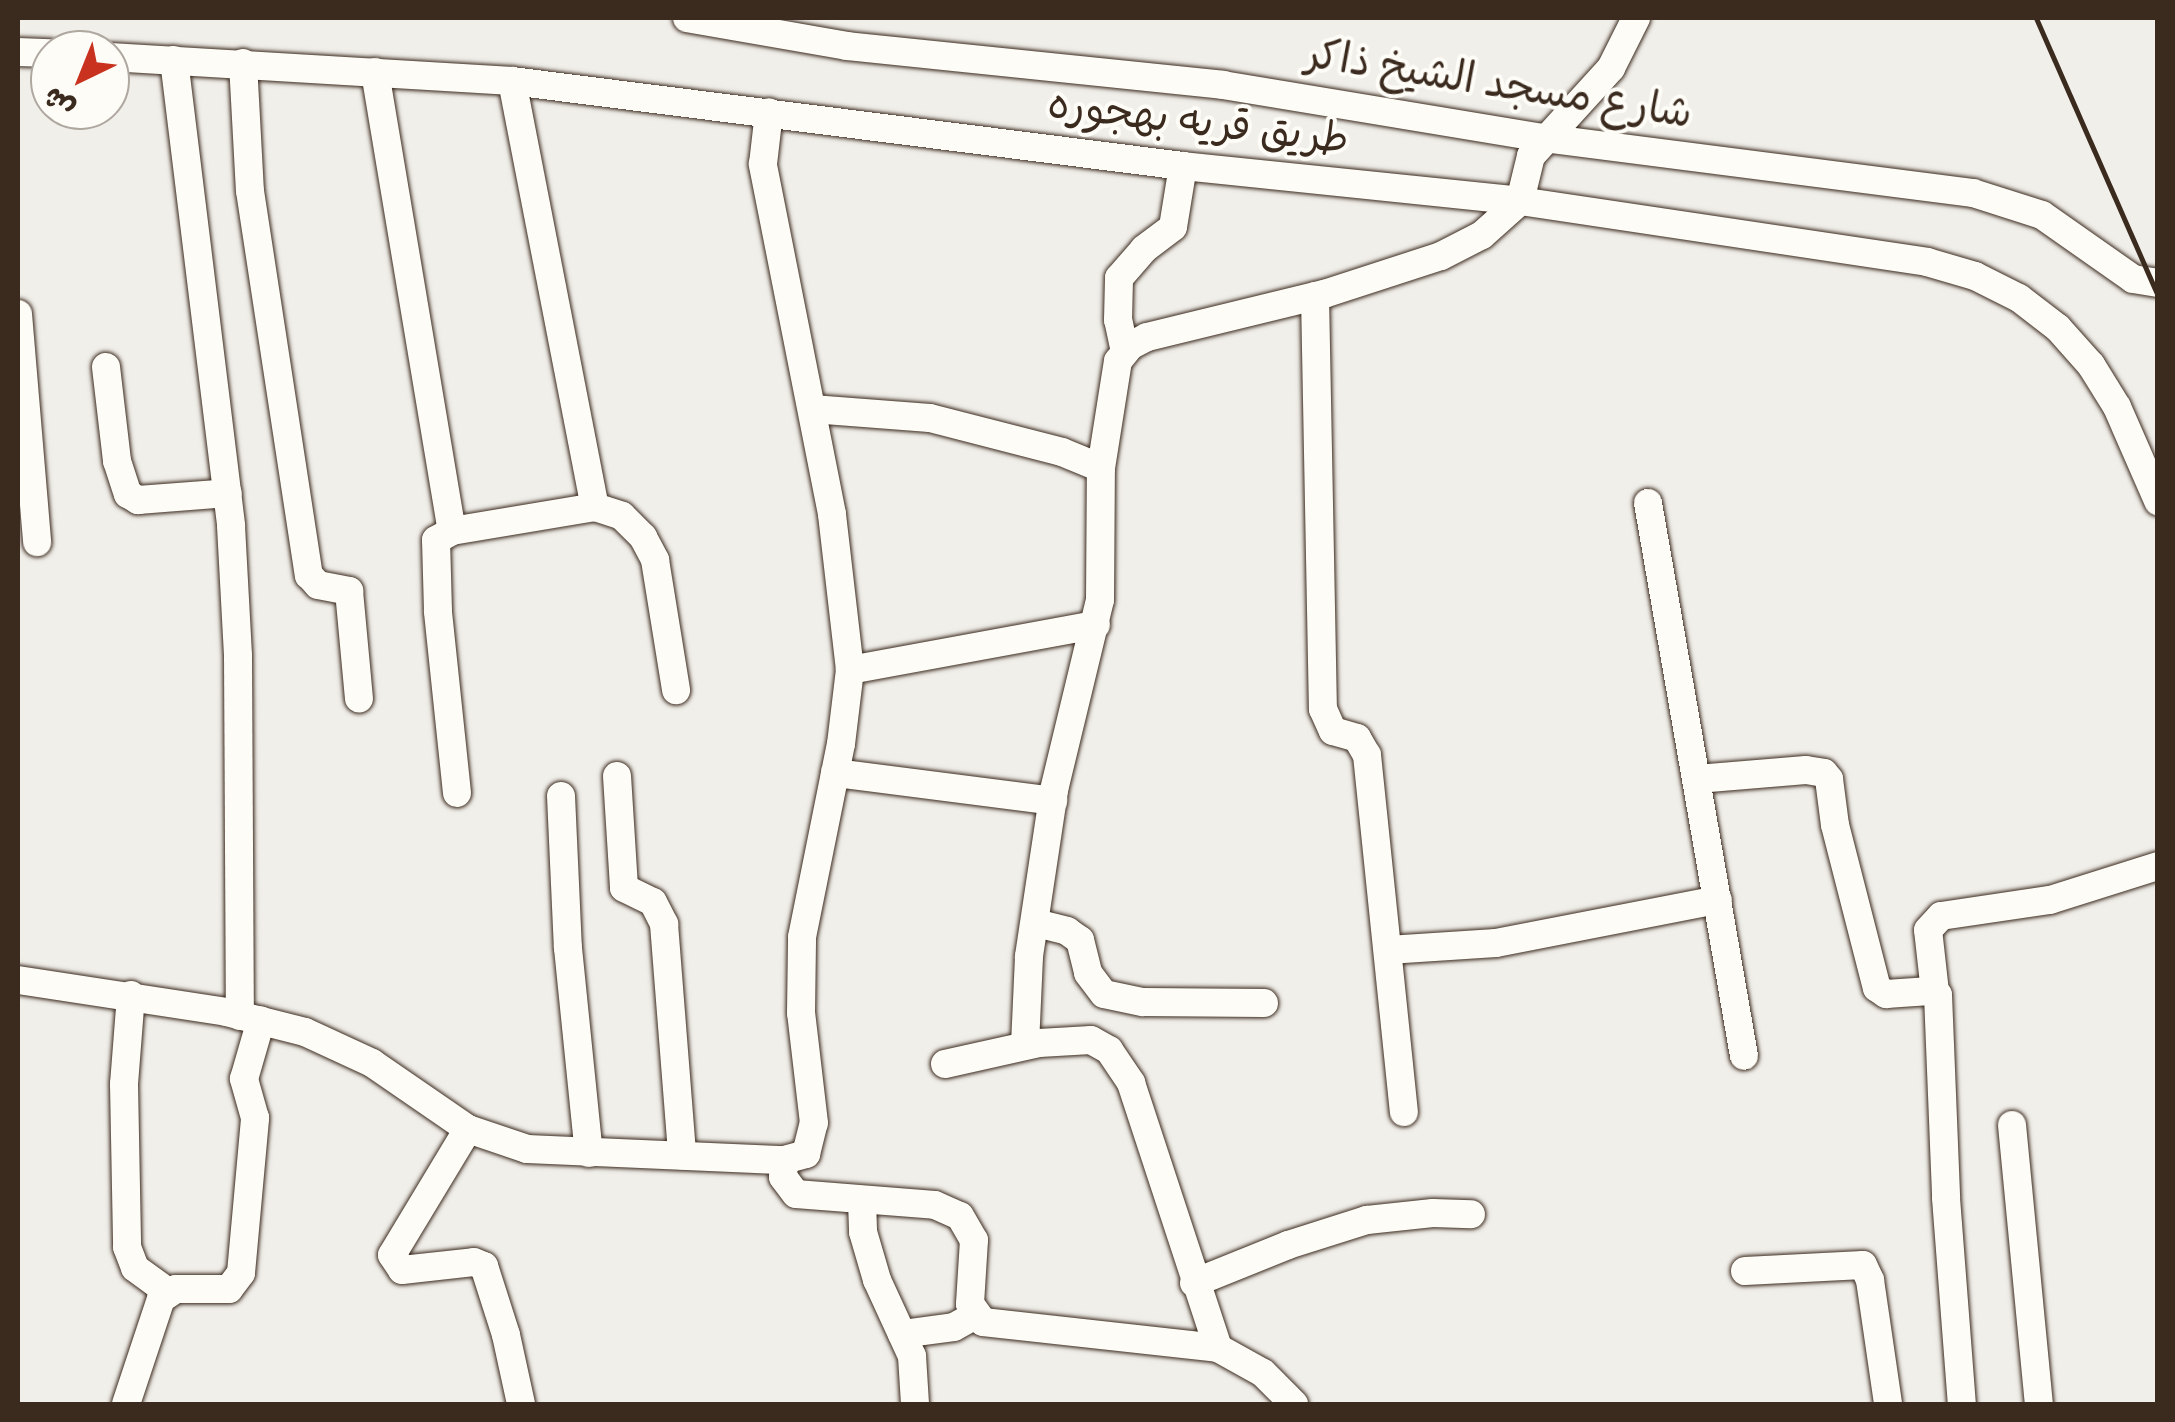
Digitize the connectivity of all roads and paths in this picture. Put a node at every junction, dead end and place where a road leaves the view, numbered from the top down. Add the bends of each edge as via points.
1 (687, 18) edge
2 (1636, 18) edge
3 (747, 23) edge
4 (130, 57) edge
5 (174, 60) junction
6 (243, 63) junction
7 (375, 72) junction
8 (512, 81) junction
9 (769, 112) junction
10 (1537, 147) junction
11 (1183, 166) junction
12 (1522, 196) junction
13 (2158, 283) edge
14 (1315, 296) junction
15 (18, 314) edge
16 (1125, 352) junction
17 (106, 367) dead end
18 (812, 409) junction
19 (1101, 468) junction
20 (228, 492) junction
21 (2158, 501) edge
22 (1648, 503) dead end
23 (596, 507) junction
24 (452, 531) junction
25 (37, 542) dead end
26 (1096, 625) junction
27 (850, 670) junction
28 (676, 690) dead end
29 (359, 699) dead end
30 (836, 773) junction
31 (617, 776) dead end
32 (1697, 779) junction
33 (457, 793) dead end
34 (561, 796) dead end
35 (1053, 800) junction
36 (2158, 866) edge
37 (1718, 900) junction
38 (1036, 923) junction
39 (1388, 950) junction
40 (18, 980) edge
41 (1935, 992) junction
42 (131, 995) junction
43 (1264, 1002) dead end
44 (251, 1018) junction
45 (1025, 1045) junction
46 (1744, 1056) dead end
47 (945, 1064) dead end
48 (1404, 1112) dead end
49 (2012, 1125) dead end
50 (468, 1128) junction
51 (589, 1153) junction
52 (682, 1155) junction
53 (784, 1160) junction
54 (862, 1201) junction
55 (1471, 1214) dead end
56 (1745, 1271) dead end
57 (1194, 1283) junction
58 (168, 1292) junction
59 (974, 1316) junction
60 (902, 1334) junction
61 (1218, 1348) junction
62 (126, 1404) edge
63 (521, 1404) edge
64 (915, 1404) edge
65 (1294, 1404) edge
66 (1888, 1404) edge
67 (1962, 1404) edge
68 (2038, 1404) edge

1 - 3 street, شارع مسجد الشيخ ذاكر
2 - 10 street via 1601,80
3 - 10 street, شارع مسجد الشيخ ذاكر via 787,38 1223,86
4 - 5 street, طريق قريه بهجوره
5 - 6 street, طريق قريه بهجوره
5 - 20 street
6 - 7 street, طريق قريه بهجوره
6 - 29 street via 250,191 309,574 318,585 348,591
7 - 8 street, طريق قريه بهجوره
7 - 24 street
8 - 9 street, طريق قريه بهجوره
8 - 23 street
9 - 11 street, طريق قريه بهجوره
9 - 18 street via 763,164
10 - 12 street
10 - 13 street, شارع مسجد الشيخ ذاكر via 2008,201 2073,234 2132,280
11 - 12 street, طريق قريه بهجوره
11 - 16 street via 1173,227 1119,278
12 - 14 street via 1482,235 1452,251
12 - 21 street, طريق قريه بهجوره via 1928,262 1975,276 2019,298 2091,365
14 - 16 street via 1179,326
14 - 39 street via 1323,709 1333,731 1357,738 1367,755
15 - 25 street
16 - 19 street via 1112,386
17 - 20 street via 117,461 128,494 148,500
18 - 19 street via 930,418
18 - 27 street
19 - 26 street
20 - 44 street
22 - 32 street
23 - 24 street
23 - 28 street via 622,516 655,560
24 - 33 street via 436,544
26 - 27 street
26 - 35 street
27 - 30 street
30 - 35 street
30 - 53 street via 802,938 801,1013 813,1139 806,1154
31 - 52 street via 624,888 652,902 664,924
32 - 37 street
32 - 41 street via 1824,773 1877,988 1886,994
34 - 51 street
35 - 38 street
36 - 41 street via 2050,900 1942,916 1928,930
37 - 39 street via 1496,944
37 - 46 street
38 - 43 street via 1080,940 1088,973 1104,994 1143,1002
38 - 45 street
39 - 48 street
40 - 42 street
41 - 67 street
42 - 44 street
42 - 58 street via 124,1084 127,1248 136,1268
44 - 50 street via 340,1046
44 - 58 street via 244,1079 256,1118 241,1274 228,1289
45 - 47 street
45 - 57 street via 1090,1040 1120,1061
49 - 68 street
50 - 51 street via 527,1148
50 - 63 street via 392,1255 402,1270 484,1266
51 - 52 street
52 - 53 street
53 - 54 street via 783,1177 796,1194
54 - 59 street via 936,1206 960,1216 974,1240
54 - 60 street via 876,1280
55 - 57 street via 1368,1220
56 - 66 street via 1863,1265
57 - 61 street
58 - 62 street
59 - 60 street via 954,1327
59 - 61 street via 1049,1331
60 - 64 street via 912,1356
61 - 65 street via 1264,1373

